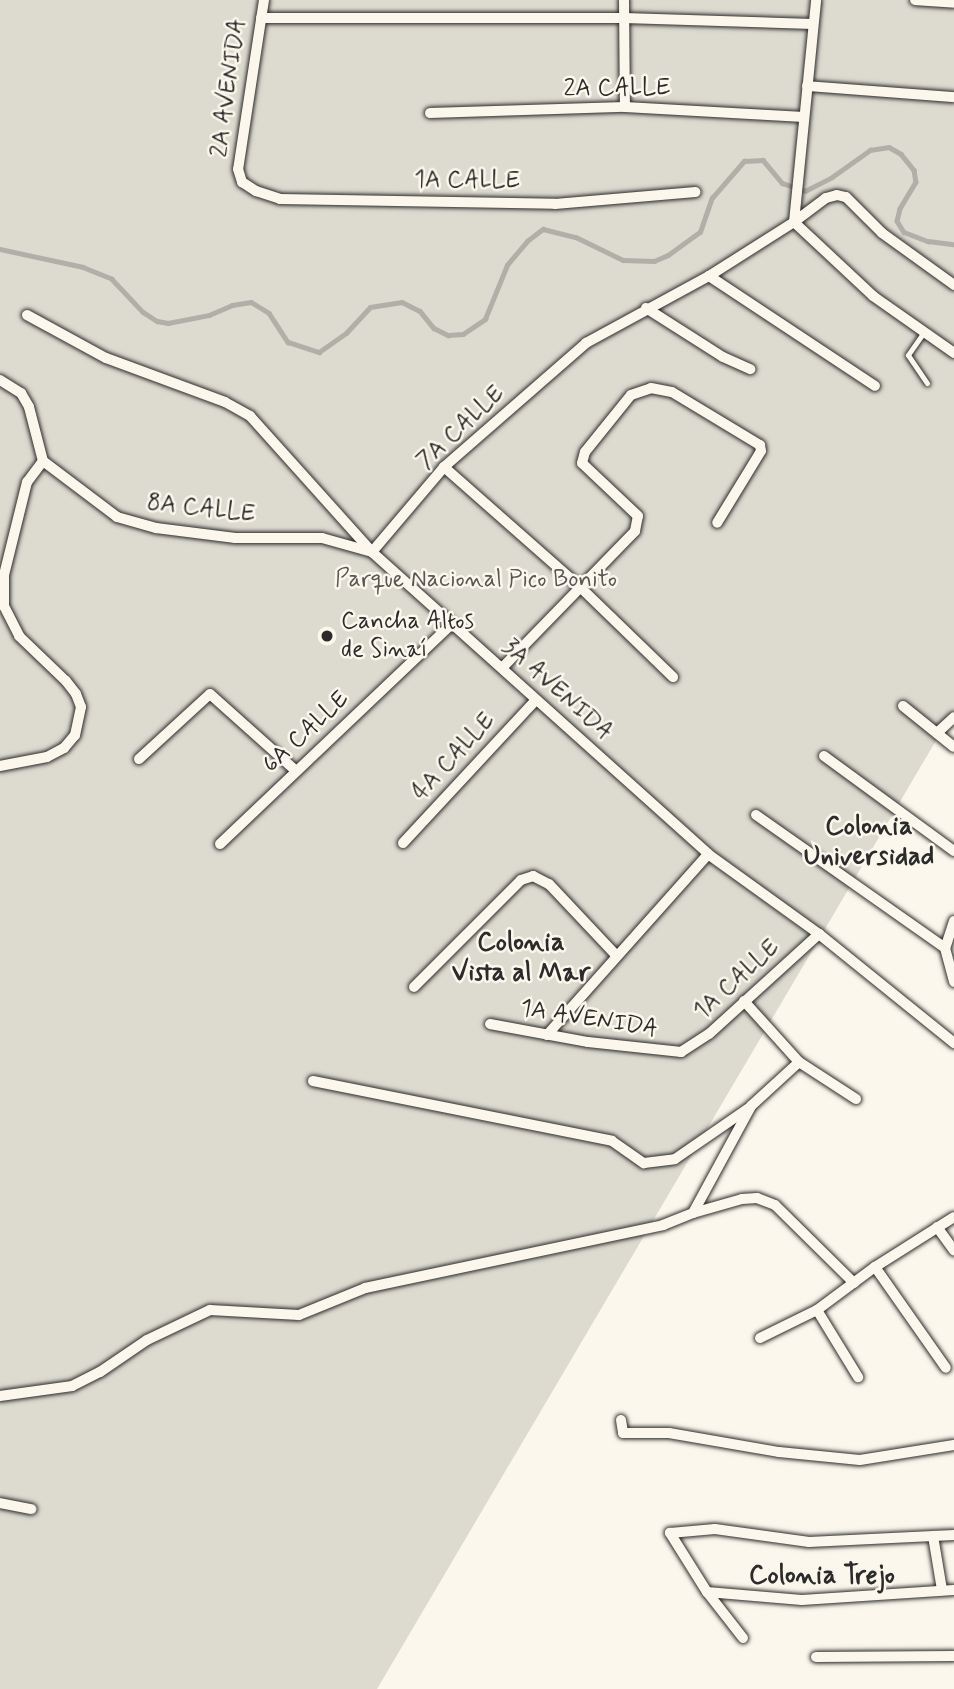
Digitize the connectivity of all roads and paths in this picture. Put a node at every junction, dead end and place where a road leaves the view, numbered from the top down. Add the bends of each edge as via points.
1 (264, 0) edge
2 (624, 0) edge
3 (816, 0) edge
4 (915, 0) edge
5 (954, 3) edge
6 (261, 18) junction
7 (624, 18) junction
8 (813, 24) junction
9 (807, 86) junction
10 (954, 97) edge
11 (625, 107) junction
12 (430, 113) dead end
13 (804, 117) junction
14 (242, 182) joint
15 (695, 192) dead end
16 (794, 222) junction
17 (709, 276) junction
18 (954, 285) edge
19 (646, 308) junction
20 (27, 314) dead end
21 (924, 332) junction
22 (954, 354) edge
23 (750, 369) dead end
24 (0, 380) edge
25 (927, 383) dead end
26 (875, 386) dead end
27 (43, 461) junction
28 (444, 467) junction
29 (718, 523) dead end
30 (372, 552) junction
31 (579, 586) junction
32 (452, 624) junction
33 (502, 668) junction
34 (673, 677) dead end
35 (536, 700) junction
36 (903, 706) dead end
37 (954, 718) edge
38 (937, 733) junction
39 (954, 747) edge
40 (824, 756) dead end
41 (139, 759) dead end
42 (0, 766) edge
43 (295, 770) junction
44 (756, 815) dead end
45 (403, 843) dead end
46 (220, 844) dead end
47 (954, 851) edge
48 (708, 854) junction
49 (954, 921) edge
50 (818, 934) junction
51 (945, 948) junction
52 (616, 955) junction
53 (954, 982) edge
54 (414, 987) dead end
55 (744, 1001) junction
56 (490, 1024) dead end
57 (547, 1035) junction
58 (954, 1043) edge
59 (681, 1052) joint
60 (799, 1062) junction
61 (313, 1081) dead end
62 (856, 1099) dead end
63 (751, 1106) junction
64 (693, 1213) junction
65 (954, 1217) edge
66 (937, 1227) junction
67 (954, 1250) edge
68 (875, 1267) junction
69 (854, 1283) junction
70 (817, 1310) junction
71 (760, 1338) dead end
72 (946, 1368) dead end
73 (858, 1377) dead end
74 (0, 1396) edge
75 (621, 1420) dead end
76 (954, 1445) edge
77 (0, 1503) edge
78 (32, 1509) dead end
79 (954, 1535) edge
80 (933, 1536) junction
81 (948, 1590) edge
82 (707, 1592) junction
83 (743, 1638) dead end
84 (954, 1656) edge
85 (816, 1657) dead end

1 - 6 street, 2A AVENIDA
2 - 7 street
3 - 8 street
4 - 5 street
6 - 7 street
6 - 14 street, 2A AVENIDA via 238,169
7 - 8 street
7 - 11 street
8 - 9 street
9 - 10 street
9 - 13 street
11 - 12 street, 2A CALLE
11 - 13 street, 2A CALLE
13 - 16 street
14 - 15 street, 1A CALLE via 280,199 555,204
16 - 17 street, 7A CALLE
16 - 18 street, 7A CALLE via 826,198 846,197 882,233
16 - 21 street via 873,296
17 - 19 street, 7A CALLE
17 - 26 street
19 - 23 street via 695,341
19 - 28 street, 7A CALLE via 586,344
20 - 30 street, 3A AVENIDA via 106,358 225,402 250,416
21 - 22 street
21 - 25 lane via 908,355
24 - 27 street via 21,393 29,407
27 - 30 street, 8A CALLE via 117,517 156,528 235,538 322,538
27 - 42 street via 27,482 4,575 4,606 19,636 76,694 80,720 64,748 47,757
28 - 30 street, 7A CALLE
28 - 31 street
29 - 31 street via 762,448 678,395 651,388 631,395 585,452 582,463 638,516 635,531
30 - 32 street, 3A AVENIDA
31 - 33 street
31 - 34 street
32 - 33 street, 3A AVENIDA
32 - 43 street, 6A CALLE
33 - 35 street, 3A AVENIDA
35 - 45 street, 4A CALLE
35 - 48 street, 3A AVENIDA
36 - 38 street
37 - 38 street
38 - 39 street
40 - 47 street
41 - 43 street via 204,696 214,695
43 - 46 street, 6A CALLE
44 - 51 street
48 - 50 street, 3A AVENIDA
48 - 52 street
49 - 51 street
50 - 55 street, 1A CALLE
50 - 58 street, 3A AVENIDA
51 - 53 street
52 - 54 street via 541,878 521,880
52 - 57 street
55 - 59 street, 1A CALLE via 709,1034
55 - 60 street
56 - 57 street, 1A AVENIDA
57 - 59 street, 1A AVENIDA
60 - 62 street
60 - 63 street
61 - 63 street via 611,1142 643,1163 676,1159
63 - 64 street
64 - 69 street via 742,1199 757,1198 775,1205
64 - 74 street via 663,1225 365,1288 299,1315 209,1310 147,1340 72,1386
65 - 66 street
66 - 67 street
66 - 68 street
68 - 69 street
68 - 72 street
69 - 70 street
70 - 71 street
70 - 73 street
75 - 76 street via 623,1433 669,1433 860,1461
77 - 78 street
79 - 80 street
80 - 81 street
80 - 82 street via 809,1542 715,1529 670,1533
81 - 82 street via 802,1600
82 - 83 street
84 - 85 street

